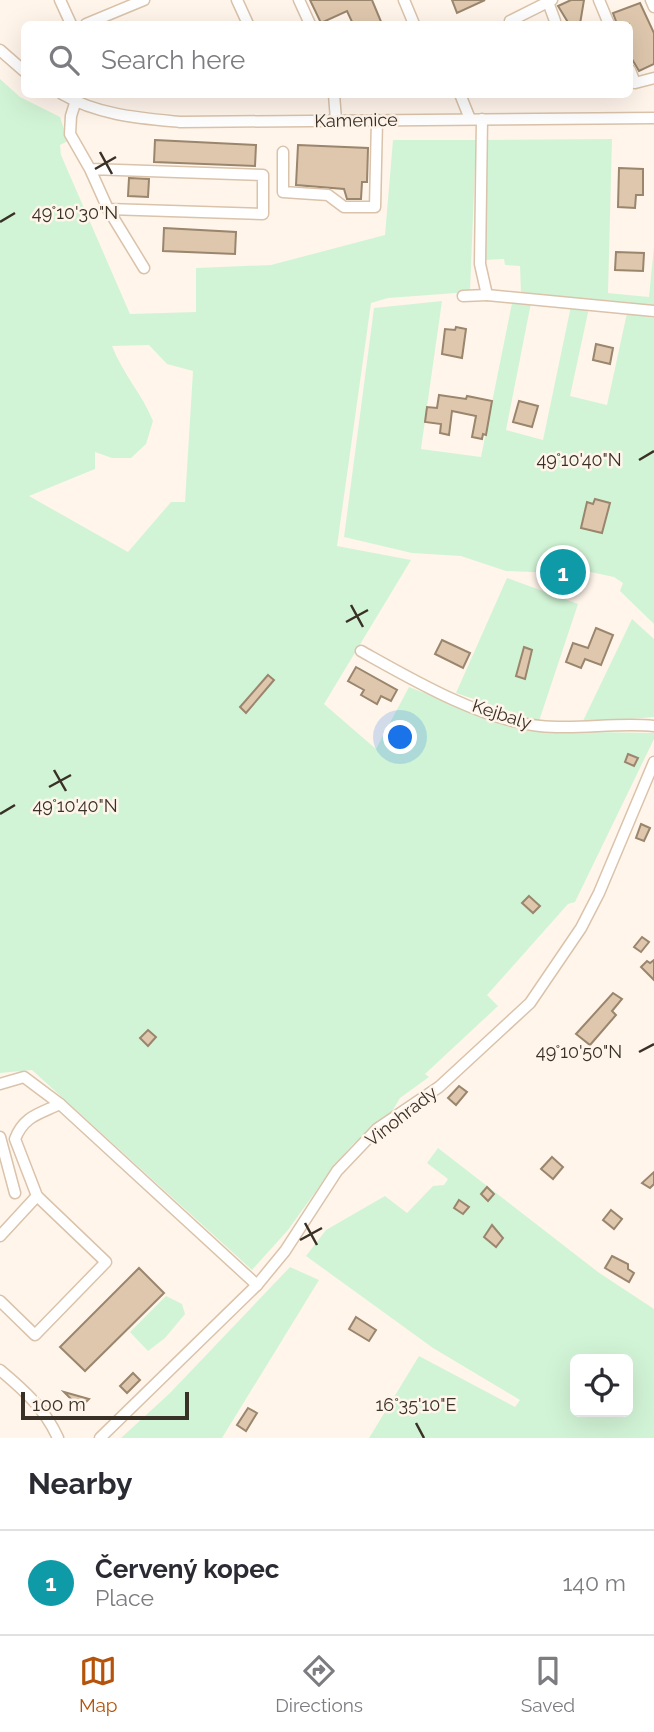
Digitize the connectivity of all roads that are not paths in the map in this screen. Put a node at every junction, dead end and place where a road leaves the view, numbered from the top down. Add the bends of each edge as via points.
1 (60, 0) edge
2 (144, 0) edge
3 (237, 0) edge
4 (299, 0) edge
5 (404, 0) edge
6 (599, 0) edge
7 (651, 0) edge
8 (550, 1) edge
9 (654, 6) edge
10 (70, 21) edge
11 (93, 21) edge
12 (247, 21) edge
13 (309, 21) edge
14 (414, 21) edge
15 (510, 21) edge
16 (555, 21) dead end
17 (609, 21) edge
18 (0, 50) edge
19 (21, 68) edge
20 (654, 78) edge
21 (633, 83) edge
22 (334, 98) edge
23 (462, 98) edge
24 (78, 99) edge
25 (654, 118) edge
26 (470, 119) junction
27 (482, 119) junction
28 (336, 120) junction
29 (377, 120) junction
30 (283, 152) dead end
31 (90, 169) junction
32 (108, 209) junction
33 (144, 268) dead end
34 (487, 295) junction
35 (463, 296) dead end
36 (654, 311) edge
37 (361, 651) dead end
38 (654, 726) edge
39 (654, 762) edge
40 (0, 1084) edge
41 (60, 1104) junction
42 (0, 1137) edge
43 (15, 1193) dead end
44 (37, 1196) junction
45 (0, 1236) edge
46 (257, 1285) junction
47 (0, 1301) edge
48 (0, 1370) edge
49 (58, 1438) edge
50 (100, 1438) edge

1 - 10 street
2 - 11 street
3 - 12 street
4 - 13 street
5 - 14 street
6 - 17 street
7 - 9 street
8 - 15 street
8 - 16 street
18 - 19 street
20 - 21 street
22 - 28 street
23 - 26 street
24 - 28 street, Kamenice via 123,116 180,122
24 - 31 street via 70,134
25 - 27 street, Kamenice
26 - 27 street, Kamenice
26 - 29 street, Kamenice
27 - 34 street via 480,264
28 - 29 street, Kamenice
29 - 30 street via 375,208 344,207 328,195 283,192
31 - 32 street
31 - 32 street via 263,175 263,215
32 - 33 street
34 - 35 street
34 - 36 street
37 - 38 street, Kejbaly via 414,680 519,721 539,726
39 - 46 street, Vinohrady via 581,928 530,1003 439,1087 369,1138 337,1171
40 - 41 street via 24,1077
41 - 44 street via 32,1115 15,1139
41 - 46 street
42 - 43 street
44 - 45 street
44 - 47 street via 106,1262 35,1335
46 - 50 street, Vinohrady
48 - 49 street via 27,1393 50,1420

